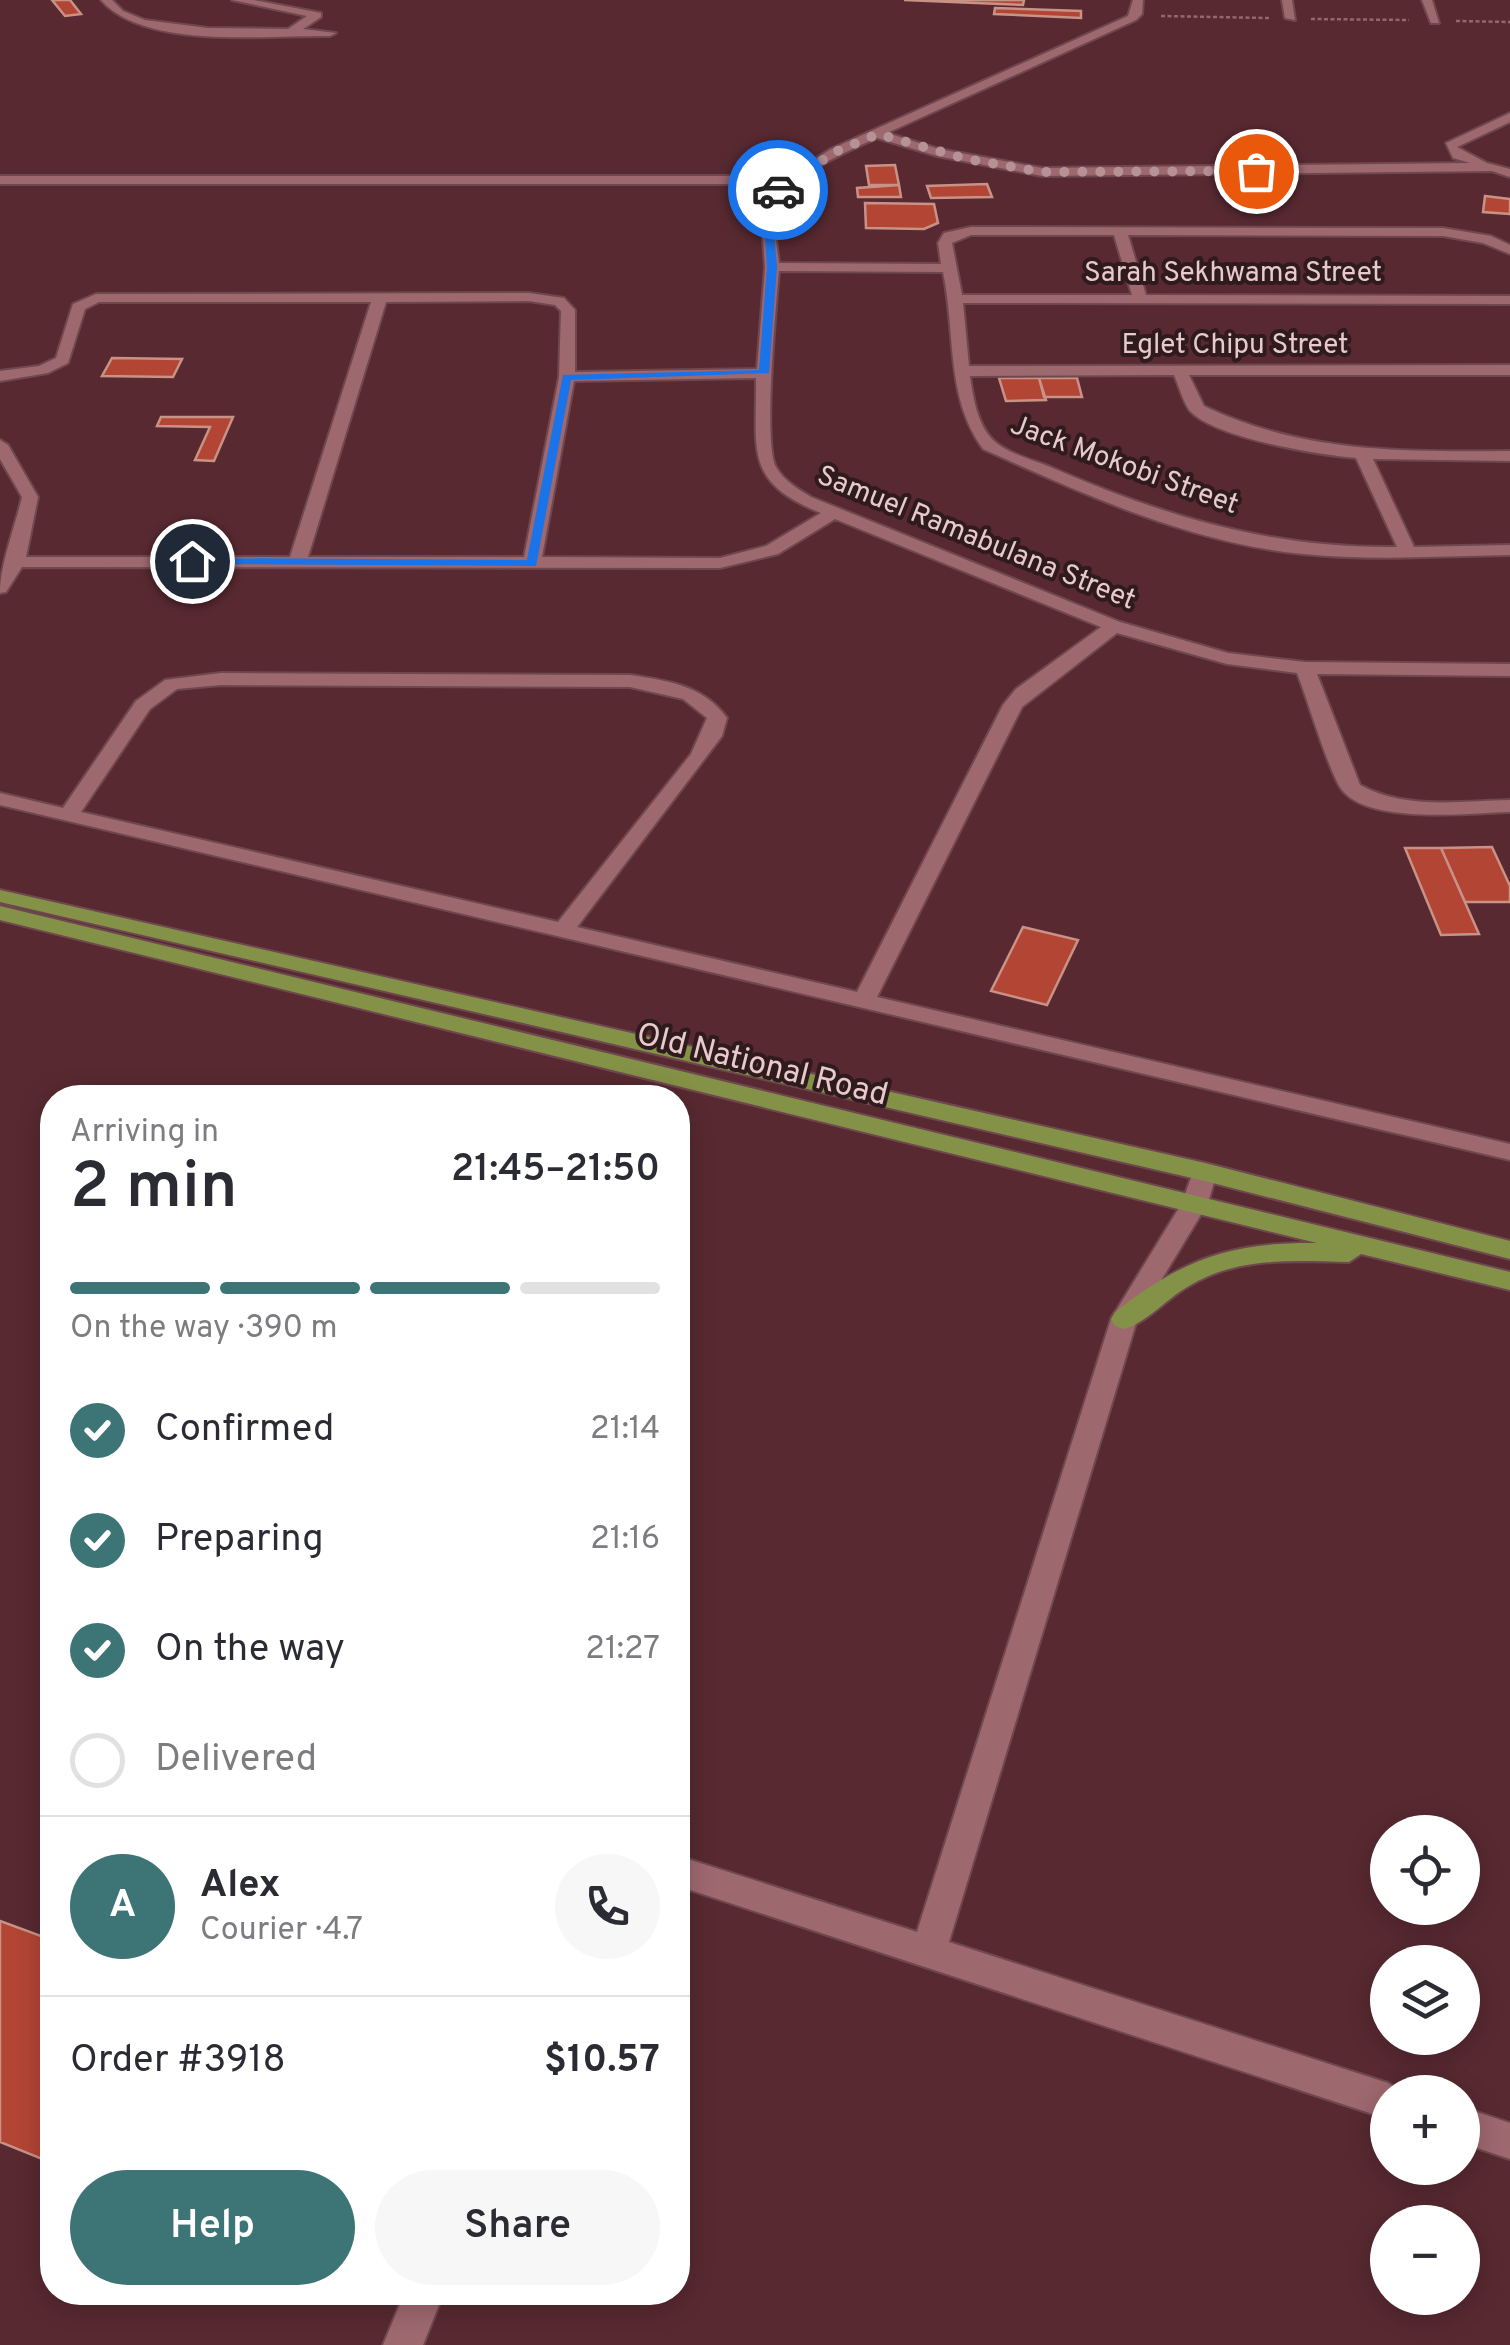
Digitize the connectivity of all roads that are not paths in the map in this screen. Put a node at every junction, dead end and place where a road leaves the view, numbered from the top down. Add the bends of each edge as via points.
1 (106, 0) edge
2 (237, 0) edge
3 (1286, 0) edge
4 (1427, 0) edge
5 (1137, 9) edge
6 (1292, 18) road end
7 (1435, 21) road end
8 (292, 31) junction
9 (330, 33) dead end
10 (1510, 117) edge
11 (878, 134) junction
12 (1493, 167) junction
13 (1510, 173) edge
14 (0, 180) edge
15 (790, 180) junction
16 (1120, 231) junction
17 (1510, 250) edge
18 (772, 267) junction
19 (948, 268) junction
20 (380, 297) junction
21 (956, 298) junction
22 (1140, 298) junction
23 (1510, 300) edge
24 (1510, 370) edge
25 (961, 372) junction
26 (1180, 372) junction
27 (764, 373) junction
28 (0, 376) edge
29 (566, 377) junction
30 (0, 445) edge
31 (1364, 456) junction
32 (1510, 456) edge
33 (833, 513) junction
34 (1407, 550) junction
35 (1510, 550) edge
36 (298, 560) junction
37 (16, 562) junction
38 (532, 563) junction
39 (0, 588) edge
40 (1114, 626) junction
41 (1305, 668) junction
42 (1510, 670) edge
43 (0, 799) edge
44 (1510, 806) edge
45 (68, 816) junction
46 (0, 896) edge
47 (0, 913) edge
48 (564, 929) junction
49 (864, 1000) junction
50 (1510, 1152) edge
51 (1205, 1172) junction
52 (1195, 1203) junction
53 (1510, 1250) edge
54 (1418, 1259) junction
55 (1510, 1281) edge
56 (1124, 1319) junction
57 (690, 1875) edge
58 (929, 1950) junction
59 (1370, 2094) edge
60 (1480, 2131) edge
61 (1510, 2141) edge
62 (419, 2305) edge
63 (402, 2345) edge

1 - 8 street via 128,21 154,27
2 - 8 street via 317,15
3 - 6 street
4 - 7 street
5 - 11 street
8 - 9 street
10 - 12 street via 1450,146
11 - 12 street via 1042,172
11 - 15 street
12 - 13 street
14 - 15 street
15 - 18 street, Samuel Ramabulana Street via 768,210
16 - 17 street via 1443,232
16 - 19 street via 955,233 946,240
16 - 22 street
18 - 19 street
18 - 27 street, Samuel Ramabulana Street
19 - 21 street, Jack Mokobi Street
20 - 28 street via 90,299 78,306 62,360
20 - 29 street via 559,301 568,310
20 - 36 street
21 - 22 street, Sarah Sekhwama Street
21 - 25 street, Jack Mokobi Street
22 - 23 street, Sarah Sekhwama Street
24 - 26 street, Eglet Chipu Street
25 - 26 street, Eglet Chipu Street
25 - 34 street, Jack Mokobi Street via 978,434 1012,456 1236,538 1313,550
26 - 31 street via 1197,410 1218,421
27 - 29 street
27 - 33 street, Samuel Ramabulana Street via 765,463 790,493
29 - 38 street
30 - 37 street via 30,497
31 - 32 street
31 - 34 street
33 - 38 street via 772,550 720,563
33 - 40 street, Samuel Ramabulana Street
34 - 35 street, Jack Mokobi Street
36 - 37 street
36 - 38 street
37 - 39 street
40 - 41 street, Samuel Ramabulana Street via 1228,658
40 - 49 street via 1013,705
41 - 42 street, Samuel Ramabulana Street
41 - 44 street via 1351,788 1396,804
43 - 45 street
45 - 48 street
45 - 48 street via 134,714 172,684 630,681 675,688 709,703 716,718 700,756
46 - 51 main road, Old National Road
47 - 52 main road, Old National Road
48 - 49 street
49 - 50 street
51 - 52 street
51 - 53 main road, Old National Road
52 - 54 main road, Old National Road
52 - 56 street
54 - 55 main road, Old National Road
54 - 56 main road via 1254,1252 1182,1274
56 - 58 street
57 - 58 street
58 - 59 street
60 - 61 street
62 - 63 street

